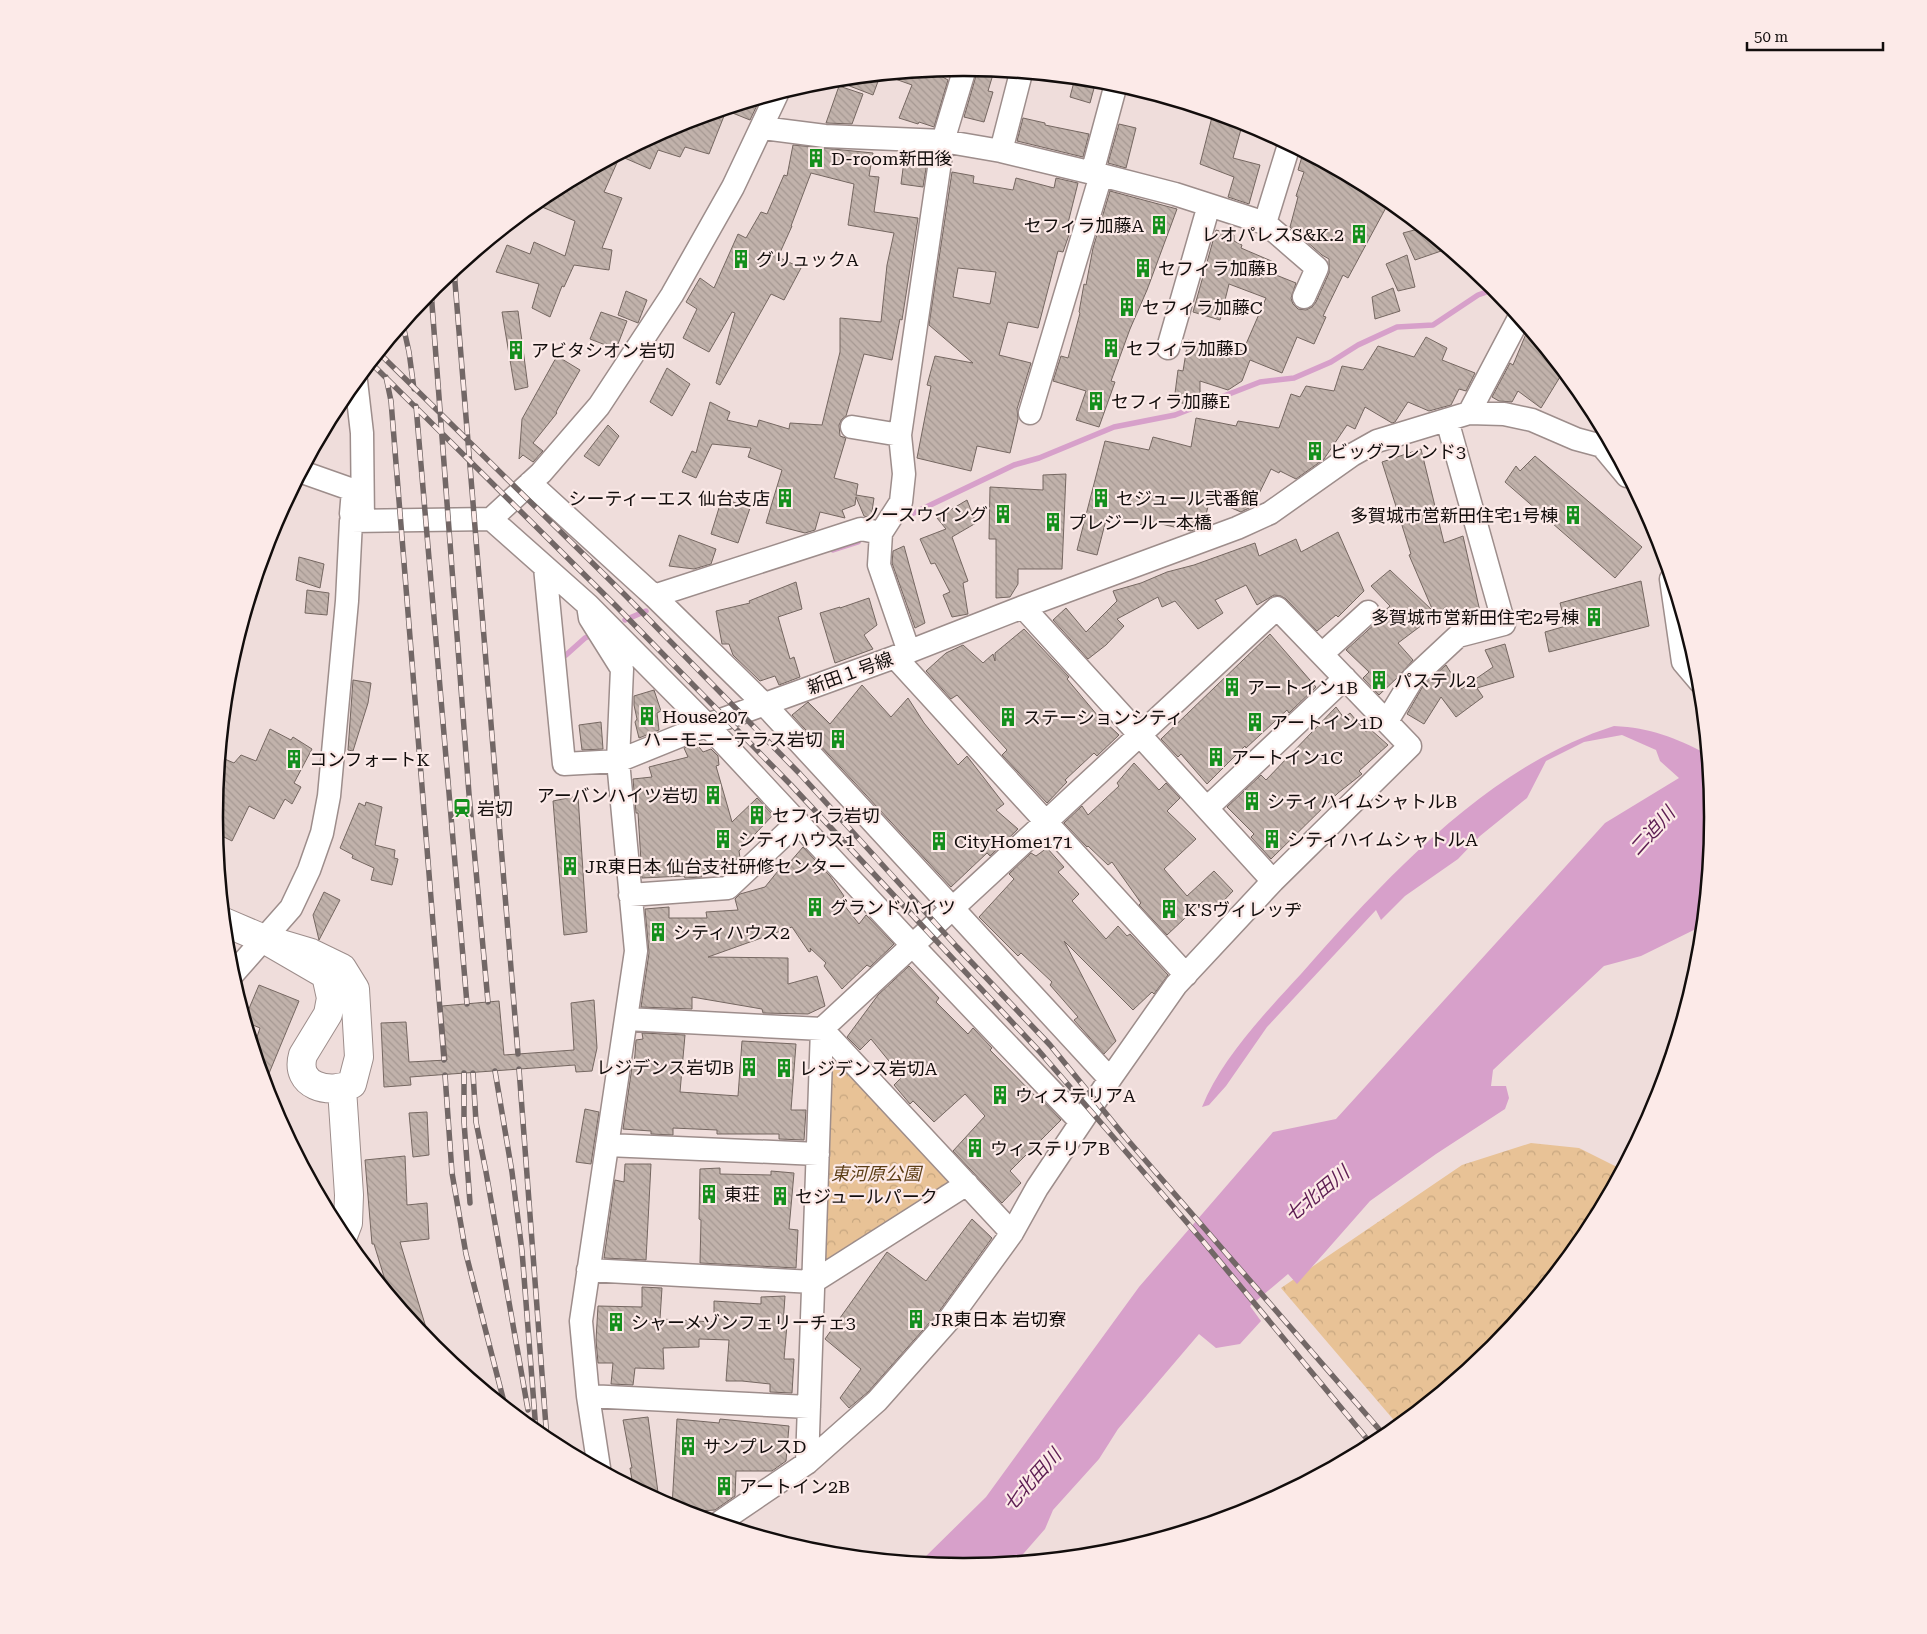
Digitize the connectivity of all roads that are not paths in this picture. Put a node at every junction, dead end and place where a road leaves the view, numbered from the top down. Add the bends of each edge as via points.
1 (963, 76) edge
2 (1020, 79) edge
3 (1114, 92) edge
4 (774, 101) edge
5 (762, 128) junction
6 (943, 141) junction
7 (1001, 151) junction
8 (1287, 151) edge
9 (1097, 174) junction
10 (1209, 205) junction
11 (1265, 223) junction
12 (1304, 297) dead end
13 (1516, 324) edge
14 (1168, 348) dead end
15 (357, 392) edge
16 (1030, 413) dead end
17 (1469, 414) junction
18 (1447, 420) junction
19 (852, 427) dead end
20 (900, 435) junction
21 (1603, 444) edge
22 (307, 474) edge
23 (530, 483) junction
24 (491, 518) junction
25 (357, 521) junction
26 (882, 533) junction
27 (545, 567) junction
28 (654, 596) junction
29 (588, 605) junction
30 (1023, 607) junction
31 (1368, 612) dead end
32 (1676, 617) edge
33 (1322, 654) junction
34 (902, 655) junction
35 (1689, 670) edge
36 (1345, 678) junction
37 (765, 705) junction
38 (1387, 721) junction
39 (707, 725) junction
40 (1139, 735) junction
41 (618, 761) junction
42 (1207, 808) junction
43 (1047, 821) junction
44 (798, 822) junction
45 (1274, 881) junction
46 (630, 895) junction
47 (953, 908) junction
48 (231, 925) edge
49 (264, 939) junction
50 (913, 946) junction
51 (238, 968) edge
52 (1186, 975) junction
53 (626, 1019) junction
54 (822, 1029) junction
55 (1110, 1079) junction
56 (342, 1089) junction
57 (1081, 1122) junction
58 (607, 1145) junction
59 (818, 1154) junction
60 (967, 1184) junction
61 (347, 1227) edge
62 (1012, 1232) junction
63 (588, 1270) junction
64 (813, 1282) junction
65 (588, 1396) junction
66 (809, 1407) junction
67 (598, 1462) edge
68 (807, 1463) junction
69 (726, 1518) edge

1 - 6 street
2 - 7 street
3 - 9 street
4 - 5 street
5 - 6 street via 825,136
5 - 23 street via 734,187 672,295 598,406
6 - 7 street
6 - 20 street
7 - 9 street
8 - 11 street
9 - 10 street
9 - 16 street
10 - 11 street
10 - 14 street
11 - 12 street via 1317,268
13 - 17 street
15 - 25 street via 362,433
17 - 18 street, 新田１号線
17 - 21 street, 新田１号線 via 1504,414 1532,420 1576,439
18 - 30 street, 新田１号線 via 1377,441 1270,513 1237,528
18 - 38 street via 1504,624 1458,636 1413,678
19 - 20 street
20 - 26 street via 904,474 901,502
22 - 25 street via 353,490
23 - 24 street
23 - 28 street
24 - 25 street
24 - 27 street
25 - 49 street via 346,601 329,796 322,833 291,908
26 - 28 street via 862,529
26 - 34 street via 879,565
27 - 29 street
27 - 41 street, 新田１号線 via 564,764
28 - 37 street
29 - 39 street
29 - 41 street via 590,618 622,669
30 - 34 street, 新田１号線
30 - 40 street
31 - 33 street
32 - 35 street via 1683,662
33 - 36 street
33 - 40 street via 1277,608
34 - 37 street, 新田１号線
34 - 43 street
36 - 38 street
36 - 42 street
37 - 39 street, 新田１号線
37 - 47 street
38 - 45 street via 1410,746
39 - 41 street, 新田１号線
39 - 44 street
40 - 42 street
40 - 43 street
41 - 46 street
42 - 45 street
43 - 47 street
43 - 52 street
44 - 46 street via 728,888
44 - 50 street
45 - 52 street
46 - 53 street via 636,951
47 - 50 street
47 - 55 street
48 - 49 main road
49 - 51 street
49 - 56 main road via 310,953 342,968 355,989 359,1057 352,1084
49 - 56 main road via 326,975 331,998 328,1014 303,1055 302,1073 308,1082 324,1088
50 - 54 street
50 - 57 street
52 - 55 street
53 - 54 street
53 - 58 street
54 - 59 street
54 - 60 street
55 - 57 street
56 - 61 main road via 349,1195
57 - 62 street
58 - 59 street
58 - 63 street
59 - 64 street
60 - 62 street
60 - 64 street
62 - 68 street via 948,1321 884,1394
63 - 64 street
63 - 65 street via 581,1320
64 - 66 street
65 - 66 street
65 - 67 street
66 - 68 street
68 - 69 street

